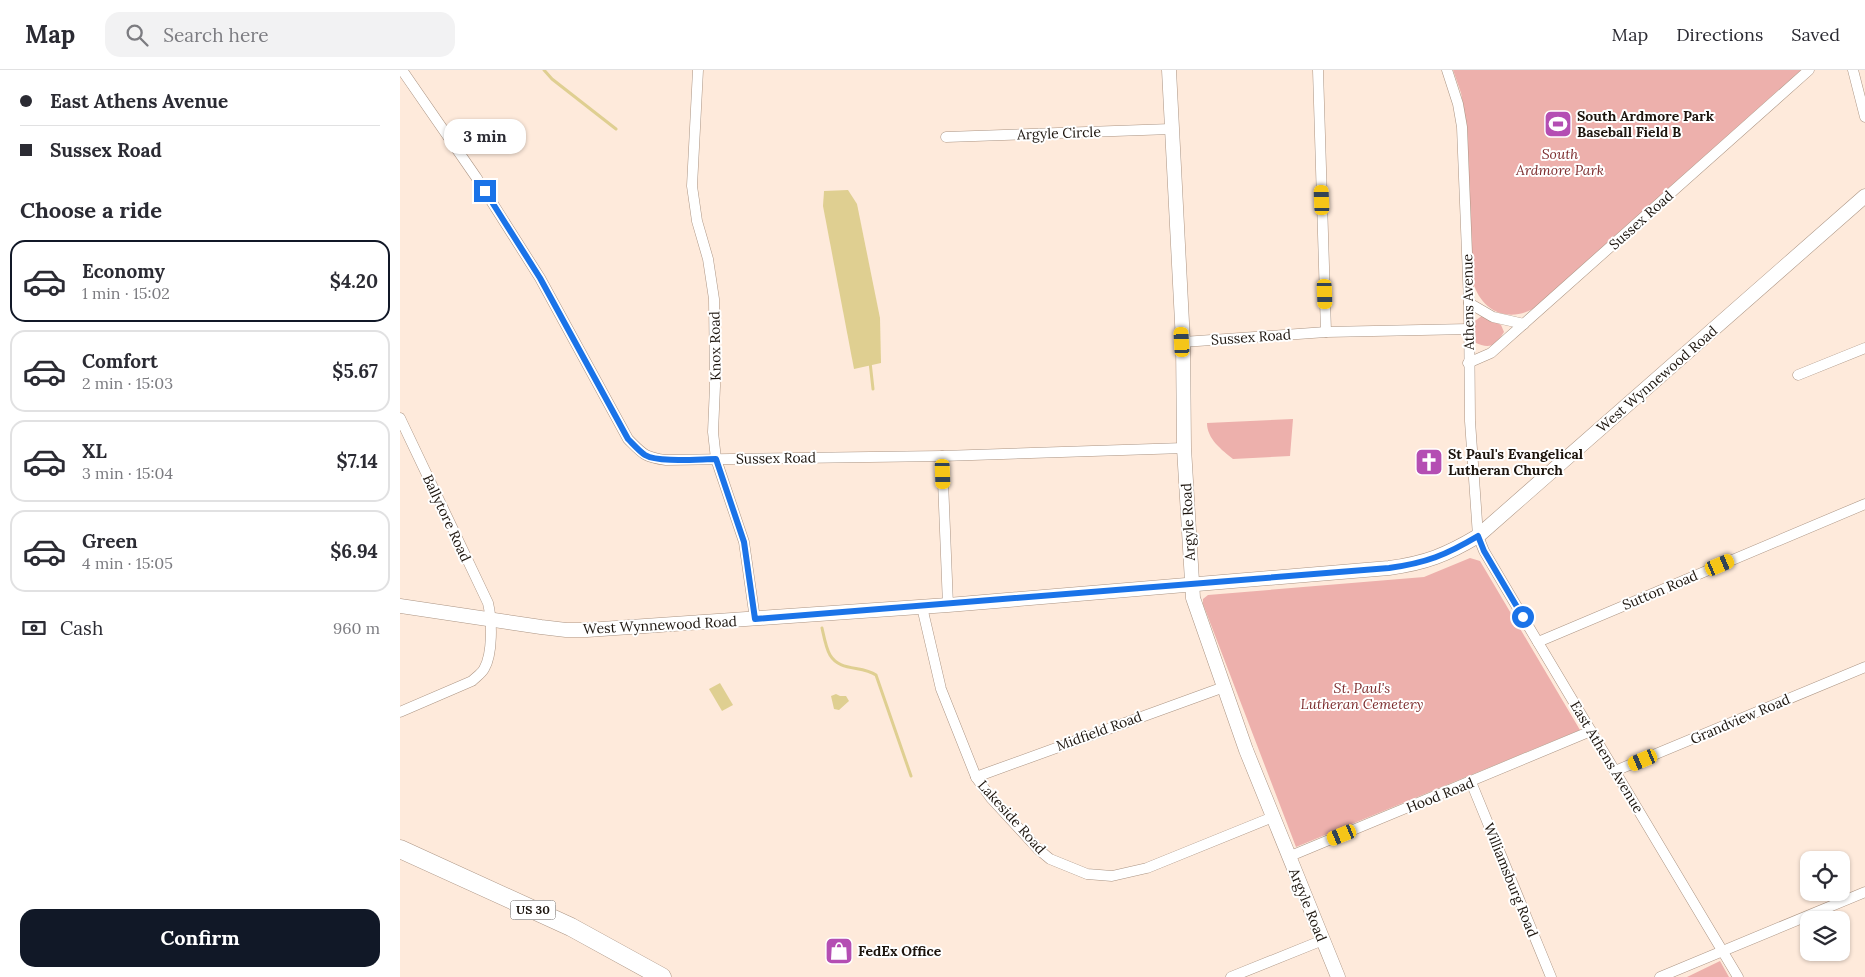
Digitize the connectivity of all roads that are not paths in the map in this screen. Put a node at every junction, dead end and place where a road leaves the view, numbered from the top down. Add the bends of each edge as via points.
1 (402, 70) edge
2 (698, 70) edge
3 (1169, 70) edge
4 (1318, 70) edge
5 (1447, 70) edge
6 (1809, 70) edge
7 (1853, 70) edge
8 (1865, 117) edge
9 (1171, 129) junction
10 (946, 137) dead end
11 (1865, 196) edge
12 (1469, 303) junction
13 (1524, 324) junction
14 (1469, 329) junction
15 (1326, 332) junction
16 (1182, 342) junction
17 (1865, 348) edge
18 (1468, 363) junction
19 (1798, 375) dead end
20 (400, 418) edge
21 (1184, 448) junction
22 (942, 456) junction
23 (716, 459) junction
24 (1865, 504) edge
25 (1478, 536) junction
26 (1191, 584) junction
27 (948, 605) junction
28 (400, 606) edge
29 (922, 606) junction
30 (755, 619) junction
31 (491, 620) junction
32 (1538, 642) junction
33 (1865, 668) edge
34 (1224, 687) junction
35 (400, 712) edge
36 (1591, 731) junction
37 (1615, 771) junction
38 (976, 778) junction
39 (1471, 782) junction
40 (1273, 817) junction
41 (400, 849) edge
42 (1288, 857) junction
43 (1865, 892) edge
44 (1323, 940) junction
45 (1723, 951) junction
46 (662, 977) edge
47 (1231, 977) edge
48 (1338, 977) edge
49 (1551, 977) edge
50 (1660, 977) edge
51 (1738, 977) edge

1 - 23 street, Sussex Road via 476,177 540,278 628,439 649,457
2 - 23 street, Knox Road via 692,186 714,299 716,386 713,432
3 - 9 main road, Argyle Road
4 - 15 street
5 - 12 street, Athens Avenue via 1457,98 1462,127
6 - 13 street, Sussex Road
7 - 8 street
9 - 10 street, Argyle Circle
9 - 16 main road, Argyle Road
11 - 25 main road, West Wynnewood Road
12 - 13 street via 1493,317
12 - 14 street, Athens Avenue
13 - 18 street, Sussex Road via 1490,353
14 - 15 street, Sussex Road
14 - 18 street, Athens Avenue
15 - 16 street, Sussex Road
16 - 21 main road, Argyle Road
17 - 19 street
18 - 25 street, Athens Avenue
20 - 31 street, Ballytore Road via 488,603
21 - 22 street, Sussex Road
21 - 26 main road, Argyle Road
22 - 23 street, Sussex Road
22 - 27 street
23 - 30 street, Knox Road via 744,542
24 - 32 street, Sutton Road
25 - 26 main road, West Wynnewood Road via 1451,552 1416,564
25 - 32 street, East Athens Avenue
26 - 27 main road, West Wynnewood Road
26 - 34 main road, Argyle Road via 1192,598
27 - 29 main road, West Wynnewood Road
28 - 31 main road, West Wynnewood Road
29 - 30 main road, West Wynnewood Road
29 - 38 street, Lakeside Road via 941,689
30 - 31 main road, West Wynnewood Road via 587,630
31 - 35 street, Ballytore Road via 488,656 480,674 472,681
32 - 36 street, East Athens Avenue
33 - 37 street, Grandview Road
34 - 38 street, Midfield Road
34 - 40 main road, Argyle Road
36 - 37 street, East Athens Avenue
36 - 39 street, Hood Road
37 - 45 street, East Athens Avenue
38 - 40 street, Lakeside Road via 1038,848 1050,858 1086,874 1112,876 1148,868
39 - 42 street, Hood Road
39 - 49 street, Williamsburg Road
40 - 42 main road, Argyle Road
41 - 46 highway, US 30 via 570,927
42 - 44 main road, Argyle Road
43 - 45 street
44 - 47 street
44 - 48 main road, Argyle Road
45 - 50 street
45 - 51 street, East Athens Avenue

